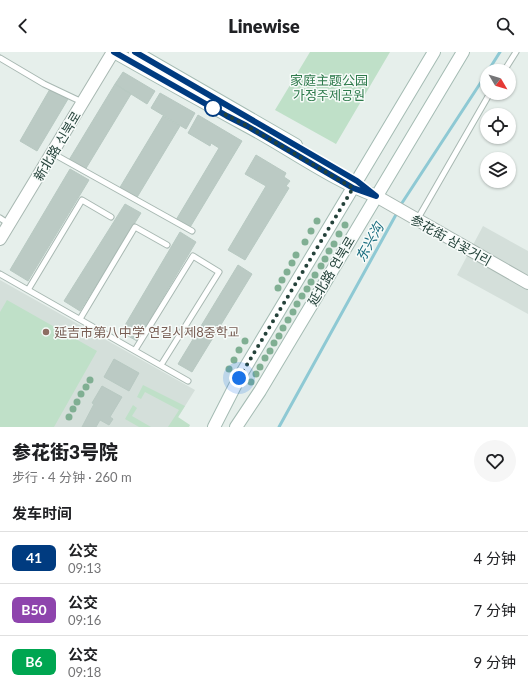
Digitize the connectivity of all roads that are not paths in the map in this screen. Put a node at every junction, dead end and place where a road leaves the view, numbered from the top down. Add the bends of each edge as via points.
1 (113, 52) edge
2 (135, 52) edge
3 (434, 52) edge
4 (463, 52) edge
5 (516, 52) edge
6 (0, 58) edge
7 (508, 64) edge
8 (486, 100) edge
9 (83, 103) junction
10 (52, 153) junction
11 (355, 184) junction
12 (376, 196) junction
13 (111, 217) dead end
14 (5, 221) edge
15 (417, 221) junction
16 (192, 231) dead end
17 (0, 239) edge
18 (167, 245) dead end
19 (0, 274) edge
20 (528, 283) edge
21 (28, 290) junction
22 (80, 319) junction
23 (135, 350) junction
24 (161, 365) junction
25 (188, 380) dead end
26 (214, 427) edge
27 (236, 427) edge

1 - 9 main road, 新北路 신북로
1 - 11 main road, 参花街 삼꽃거리
2 - 11 main road, 参花街 삼꽃거리
3 - 11 main road, 延北路 연북로
4 - 12 main road, 延北路 연북로
5 - 7 lane
6 - 9 lane
8 - 15 lane
9 - 10 main road, 新北路 신북로
10 - 14 main road, 新北路 신북로
10 - 16 lane
11 - 12 main road, 参花街 삼꽃거리
11 - 26 main road, 延北路 연북로 via 239,378
12 - 15 main road, 参花街 삼꽃거리
12 - 27 main road, 延北路 연북로
13 - 21 lane via 82,200
14 - 17 main road, 新北路 신북로
15 - 20 main road, 参花街 삼꽃거리
18 - 22 lane via 135,227
19 - 21 lane
21 - 22 lane
22 - 23 lane
23 - 24 lane
23 - 24 lane via 193,256 219,272
24 - 25 lane

